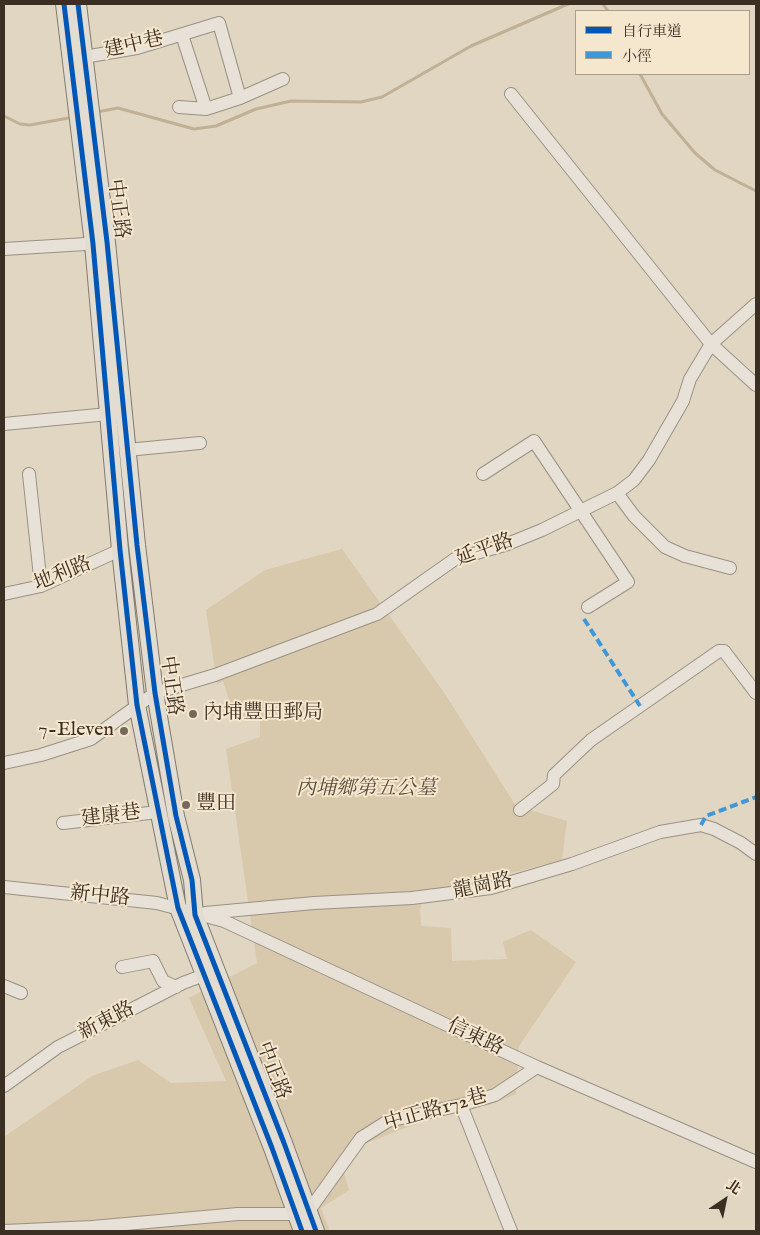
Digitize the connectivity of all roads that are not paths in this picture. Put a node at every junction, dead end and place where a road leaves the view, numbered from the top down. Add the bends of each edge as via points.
1 (74, 5) edge
2 (182, 34) junction
3 (84, 56) junction
4 (283, 80) dead end
5 (511, 94) dead end
6 (240, 98) junction
7 (179, 107) dead end
8 (206, 109) junction
9 (84, 115) junction
10 (100, 243) junction
11 (4, 249) edge
12 (756, 304) edge
13 (711, 344) junction
14 (756, 385) edge
15 (108, 414) junction
16 (4, 424) edge
17 (200, 442) dead end
18 (127, 450) junction
19 (29, 474) dead end
20 (484, 474) dead end
21 (617, 493) junction
22 (579, 510) junction
23 (120, 550) junction
24 (730, 568) dead end
25 (41, 586) junction
26 (4, 594) edge
27 (588, 607) dead end
28 (155, 693) junction
29 (756, 693) edge
30 (137, 705) junction
31 (4, 763) edge
32 (520, 810) dead end
33 (158, 812) junction
34 (63, 823) dead end
35 (756, 854) edge
36 (4, 887) edge
37 (178, 908) junction
38 (195, 915) junction
39 (122, 967) dead end
40 (210, 973) junction
41 (4, 986) edge
42 (176, 987) junction
43 (21, 994) dead end
44 (537, 1067) junction
45 (4, 1086) edge
46 (461, 1105) junction
47 (756, 1162) edge
48 (301, 1213) junction
49 (5, 1231) edge
50 (302, 1231) edge
51 (316, 1231) edge
52 (511, 1231) edge

1 - 3 main road, 中正路
1 - 9 main road, 中正路
2 - 3 street, 建中巷 via 137,48
2 - 6 street, 建中巷 via 219,23
2 - 8 street, 建中巷
3 - 9 main road, 中正路
4 - 6 street
5 - 13 street
6 - 8 street
7 - 8 street
9 - 10 main road, 中正路
10 - 11 street
10 - 15 main road, 中正路
10 - 18 main road, 中正路
12 - 13 street, 延平路
13 - 14 street
13 - 21 street, 延平路 via 649,460 634,480
15 - 16 street
15 - 23 main road, 中正路
17 - 18 street
18 - 28 main road, 中正路
19 - 25 street
20 - 22 street via 534,441
21 - 22 street, 延平路
21 - 24 street via 634,516 665,547
22 - 27 street via 628,582
22 - 28 street, 延平路 via 542,530 456,559 377,614 215,675
23 - 25 street, 地利路
23 - 30 main road, 中正路
25 - 26 street, 地利路
28 - 30 street, 延平路
28 - 38 main road, 中正路 via 176,816 192,880
29 - 32 street via 724,650 719,651 591,740 554,775 553,784
30 - 31 street, 延平路 via 91,739
30 - 33 main road, 中正路
33 - 34 street, 建康巷
33 - 37 main road, 中正路
35 - 38 street, 龍崗路 via 741,843 701,825 660,832 572,864 492,888 412,898 314,903
36 - 37 street, 新中路
37 - 38 street, 新中路
37 - 40 main road, 中正路
38 - 40 main road, 中正路
38 - 44 street, 信東路 via 224,921
39 - 42 street via 153,961 163,981
40 - 42 street, 新東路
40 - 48 main road, 中正路 via 284,1143
41 - 43 street
42 - 45 street, 新東路 via 58,1047
44 - 46 street, 中正路172巷 via 495,1095
44 - 47 street, 信東路
46 - 48 street, 中正路172巷 via 388,1121 361,1138
46 - 52 street
48 - 49 street via 238,1214
48 - 50 main road, 中正路
48 - 51 main road, 中正路

